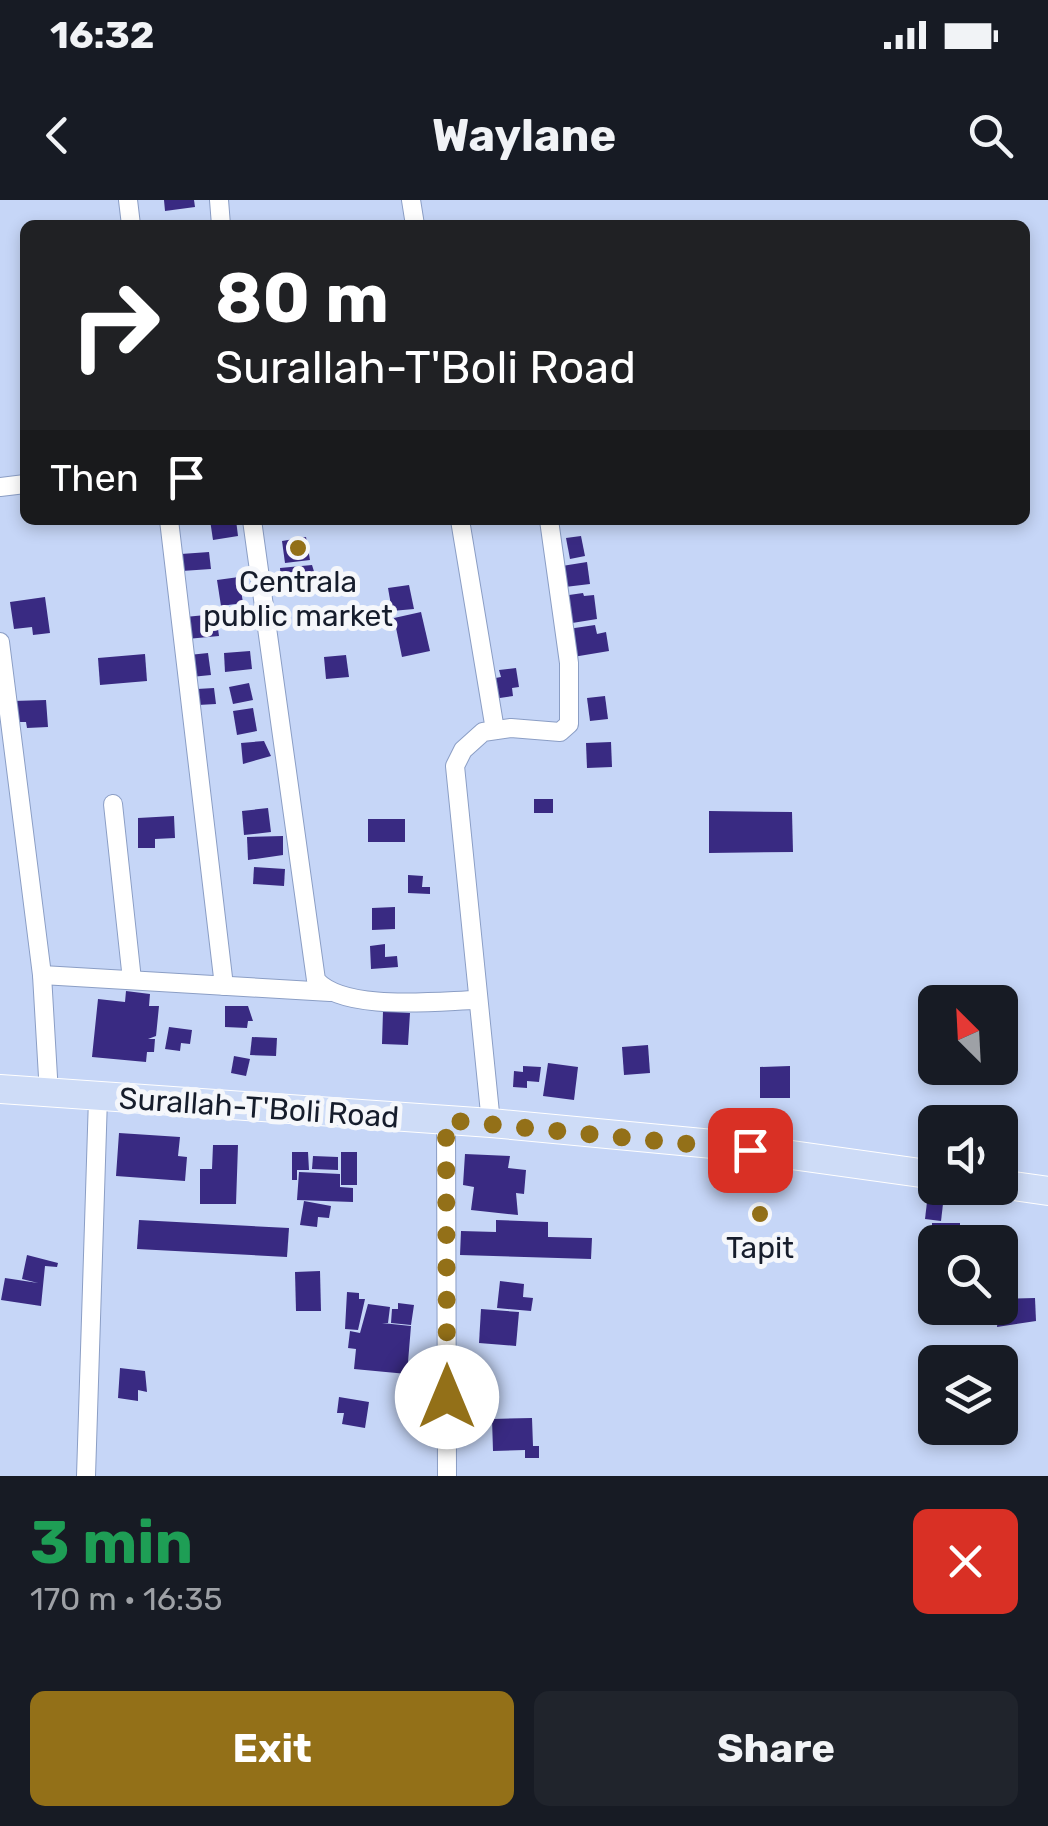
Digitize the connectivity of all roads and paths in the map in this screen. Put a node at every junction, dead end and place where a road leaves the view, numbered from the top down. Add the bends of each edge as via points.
1 (170, 525) edge
2 (253, 525) edge
3 (461, 525) edge
4 (550, 525) edge
5 (0, 642) edge
6 (496, 730) junction
7 (114, 804) dead end
8 (42, 974) junction
9 (132, 980) junction
10 (224, 986) junction
11 (330, 992) junction
12 (477, 1000) junction
13 (0, 1089) edge
14 (49, 1094) junction
15 (98, 1098) junction
16 (446, 1120) junction
17 (491, 1122) junction
18 (918, 1173) edge
19 (1018, 1187) edge
20 (1048, 1191) edge
21 (86, 1476) edge
22 (447, 1476) edge

1 - 10 street
2 - 11 street via 312,971
3 - 6 street
4 - 6 street via 569,662 569,724 560,732
5 - 8 street
6 - 12 street via 470,741 454,772
7 - 9 street
8 - 9 street
8 - 14 street
9 - 10 street
10 - 11 street
11 - 12 street via 379,1001
12 - 17 street
13 - 14 main road, Surallah-T'Boli Road
14 - 15 main road, Surallah-T'Boli Road
15 - 16 main road, Surallah-T'Boli Road
15 - 21 street
16 - 17 main road, Surallah-T'Boli Road
16 - 22 street
17 - 18 main road, Surallah-T'Boli Road
19 - 20 main road

